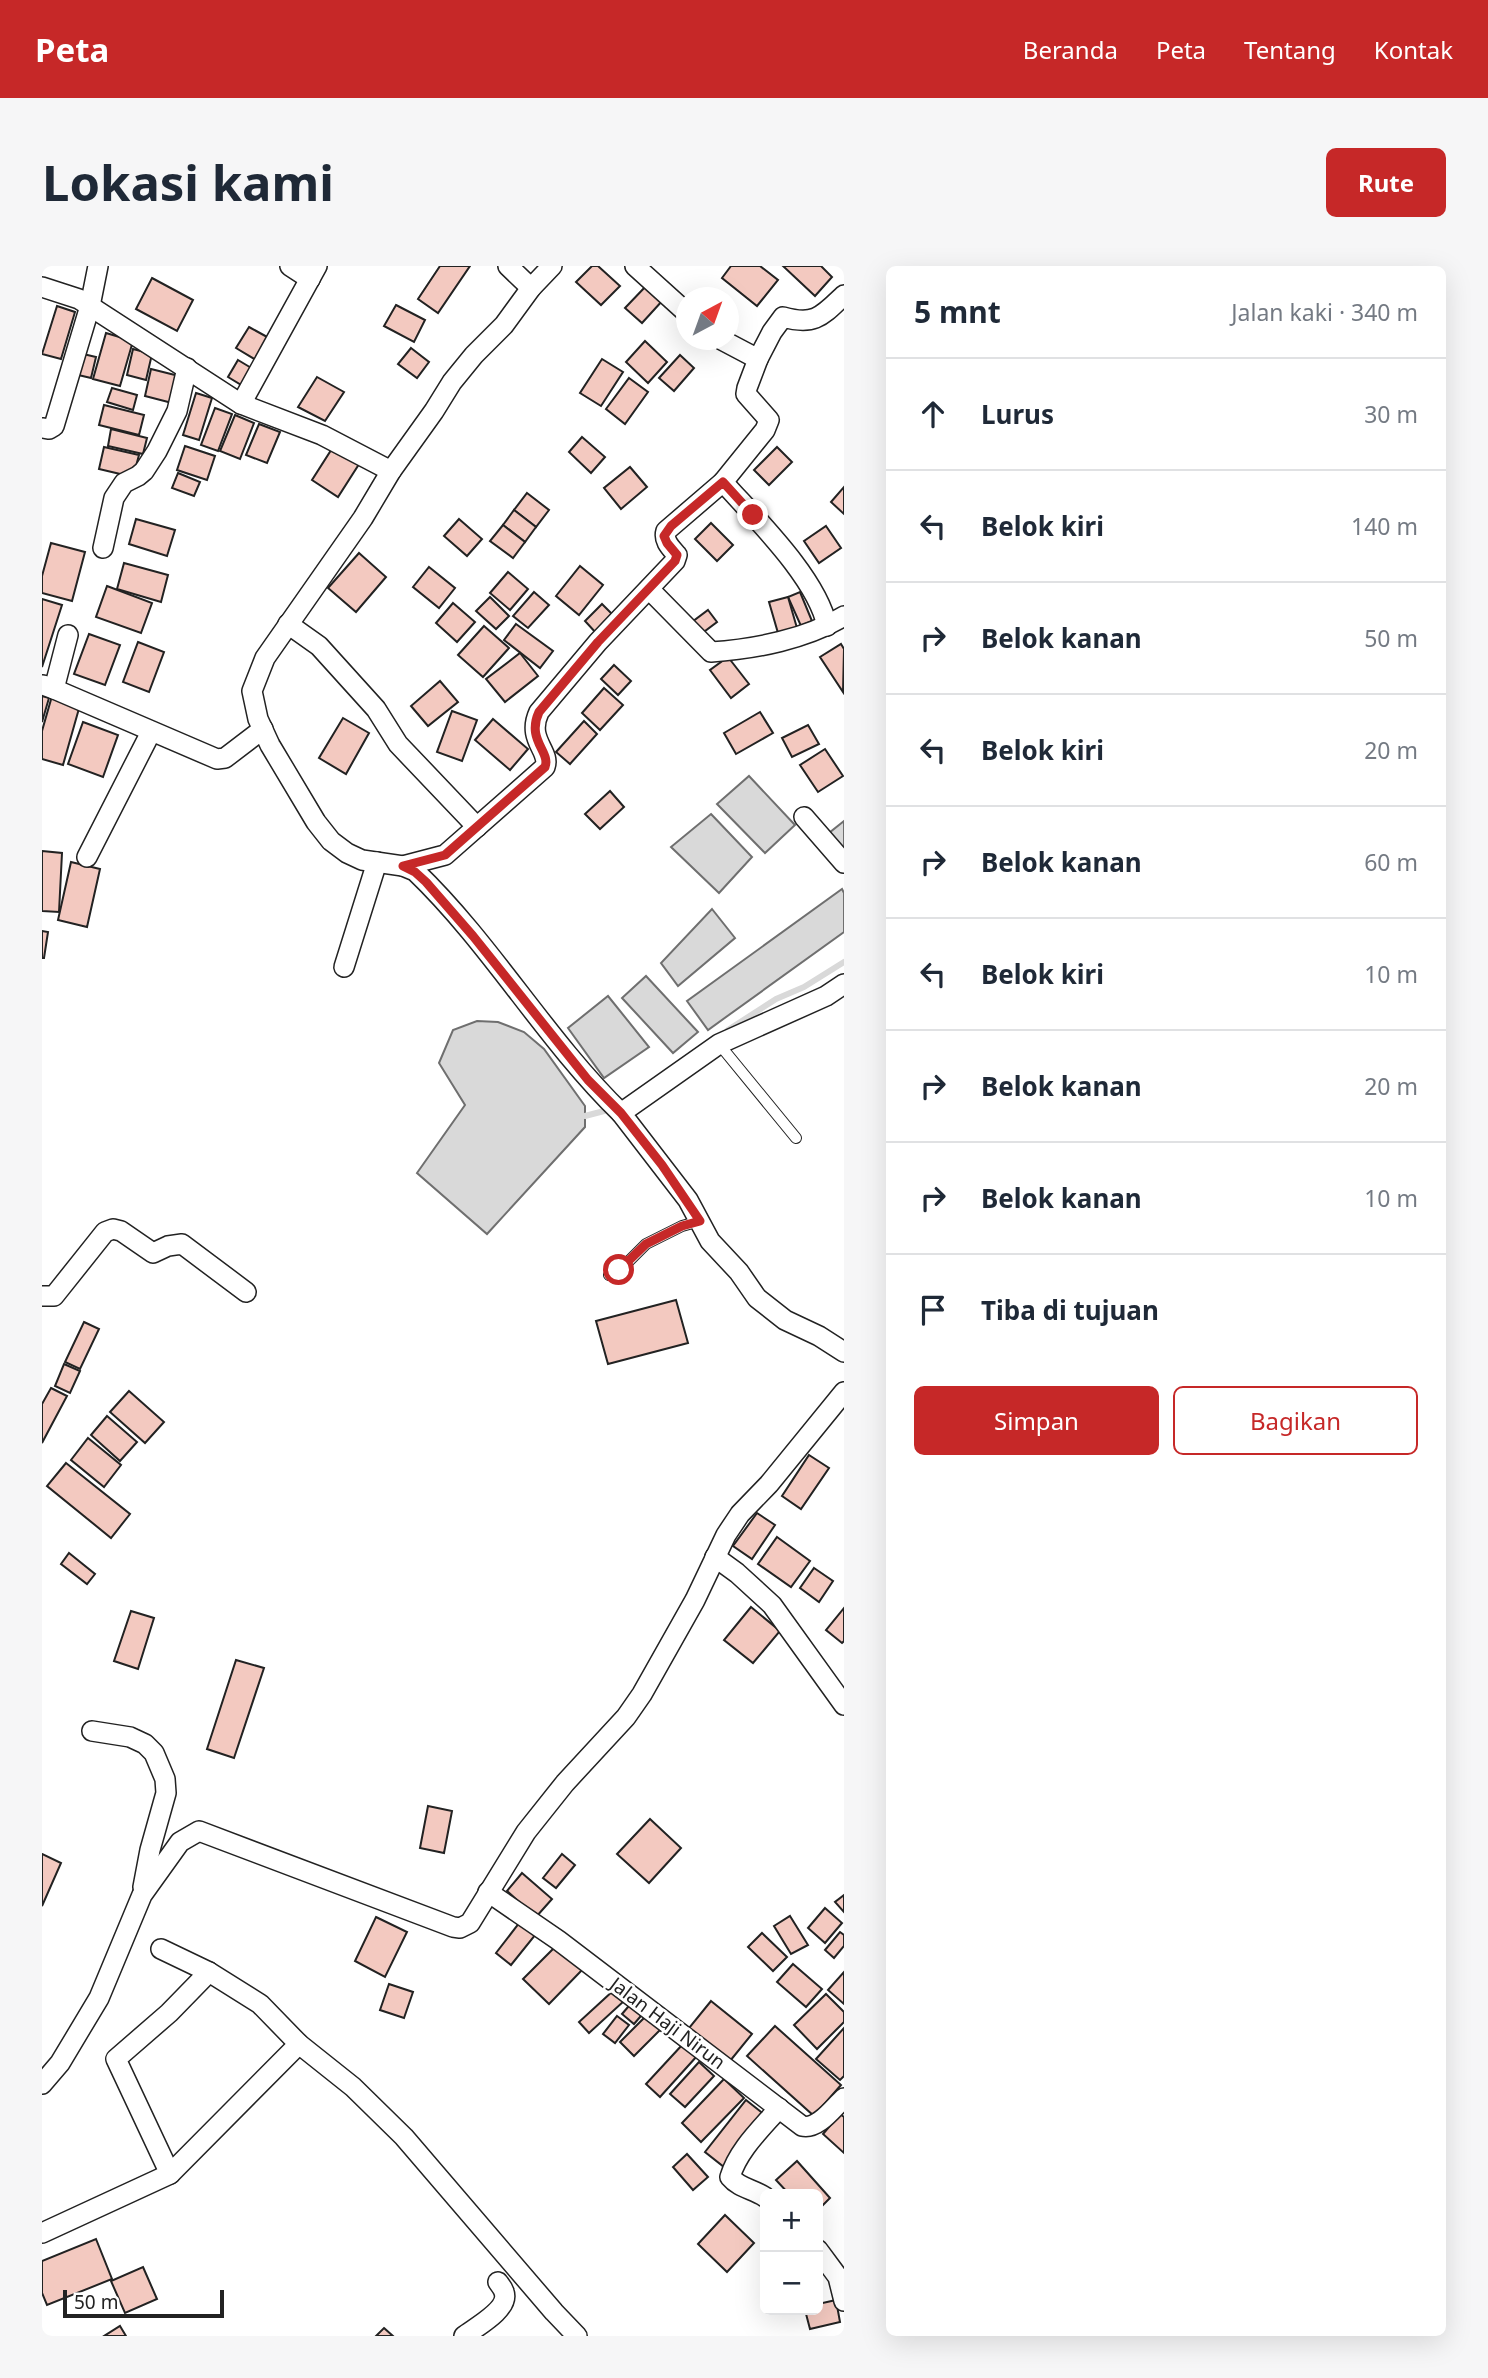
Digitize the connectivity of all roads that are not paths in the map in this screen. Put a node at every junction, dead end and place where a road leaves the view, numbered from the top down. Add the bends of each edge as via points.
1 (98, 266) edge
2 (290, 266) edge
3 (508, 266) edge
4 (552, 266) edge
5 (635, 266) edge
6 (314, 272) edge
7 (42, 287) edge
8 (531, 288) junction
9 (844, 295) edge
10 (676, 303) edge
11 (90, 306) junction
12 (739, 349) edge
13 (758, 359) junction
14 (187, 368) junction
15 (241, 404) junction
16 (42, 428) edge
17 (391, 471) junction
18 (723, 482) junction
19 (103, 548) dead end
20 (649, 589) junction
21 (836, 621) edge
22 (288, 624) junction
23 (68, 635) dead end
24 (48, 687) edge
25 (263, 729) junction
26 (151, 732) junction
27 (804, 817) dead end
28 (477, 827) junction
29 (88, 857) dead end
30 (377, 862) junction
31 (844, 863) edge
32 (403, 866) junction
33 (344, 967) dead end
34 (844, 984) edge
35 (719, 1044) junction
36 (621, 1113) junction
37 (796, 1138) dead end
38 (700, 1221) junction
39 (609, 1275) dead end
40 (246, 1292) dead end
41 (42, 1296) edge
42 (844, 1352) edge
43 (844, 1392) edge
44 (715, 1557) junction
45 (844, 1705) edge
46 (92, 1731) dead end
47 (488, 1892) junction
48 (142, 1895) junction
49 (161, 1949) dead end
50 (209, 1972) junction
51 (299, 2045) junction
52 (42, 2084) edge
53 (844, 2098) edge
54 (779, 2108) junction
55 (170, 2174) junction
56 (760, 2194) edge
57 (42, 2233) edge
58 (819, 2252) edge
59 (498, 2282) dead end
60 (844, 2301) edge
61 (464, 2336) edge
62 (578, 2336) edge

1 - 11 street
2 - 6 street
3 - 8 street
4 - 8 street
5 - 10 street
6 - 15 street
7 - 11 street
8 - 17 street via 452,382
9 - 13 street via 812,321 783,317
11 - 14 street
11 - 16 street via 54,426
12 - 13 street
13 - 18 street via 746,394 768,420
14 - 15 street
14 - 19 street via 177,411 157,451 144,471 124,483 114,498
15 - 17 street via 322,435
17 - 22 street
18 - 20 street via 666,531 667,543 677,555
18 - 21 street via 778,543
20 - 21 street via 712,652 803,636
20 - 28 street via 539,712 535,735 547,759 545,767
22 - 25 street via 265,658 252,691
22 - 28 street via 319,646 376,709 398,744
23 - 24 street
24 - 26 street
25 - 26 street via 217,760
25 - 30 street via 331,841 362,860
26 - 29 street
27 - 31 street
28 - 32 street via 445,855
30 - 32 street
30 - 33 street
32 - 36 street via 426,882
34 - 35 street
35 - 36 street
35 - 37 lane
36 - 38 street
38 - 39 lane via 646,1244
38 - 42 street via 710,1241 757,1298 785,1320
40 - 41 street via 181,1244 153,1253 113,1228 54,1296
43 - 44 street via 740,1514
44 - 45 street via 772,1605
44 - 47 street via 626,1717 526,1832
46 - 48 street via 145,1744 165,1779 166,1793
47 - 48 street via 470,1923 460,1928 199,1831 180,1842
47 - 54 street, Jalan Haji Nirun
48 - 52 street via 99,1998
49 - 50 street
50 - 51 street via 260,2004
50 - 55 street via 116,2059
51 - 55 street
51 - 62 street via 354,2087 404,2137
53 - 54 street, Jalan Haji Nirun via 808,2127
54 - 56 street via 743,2150 730,2177 737,2185
55 - 57 street
58 - 60 street via 838,2277
59 - 61 street via 505,2293 504,2303

